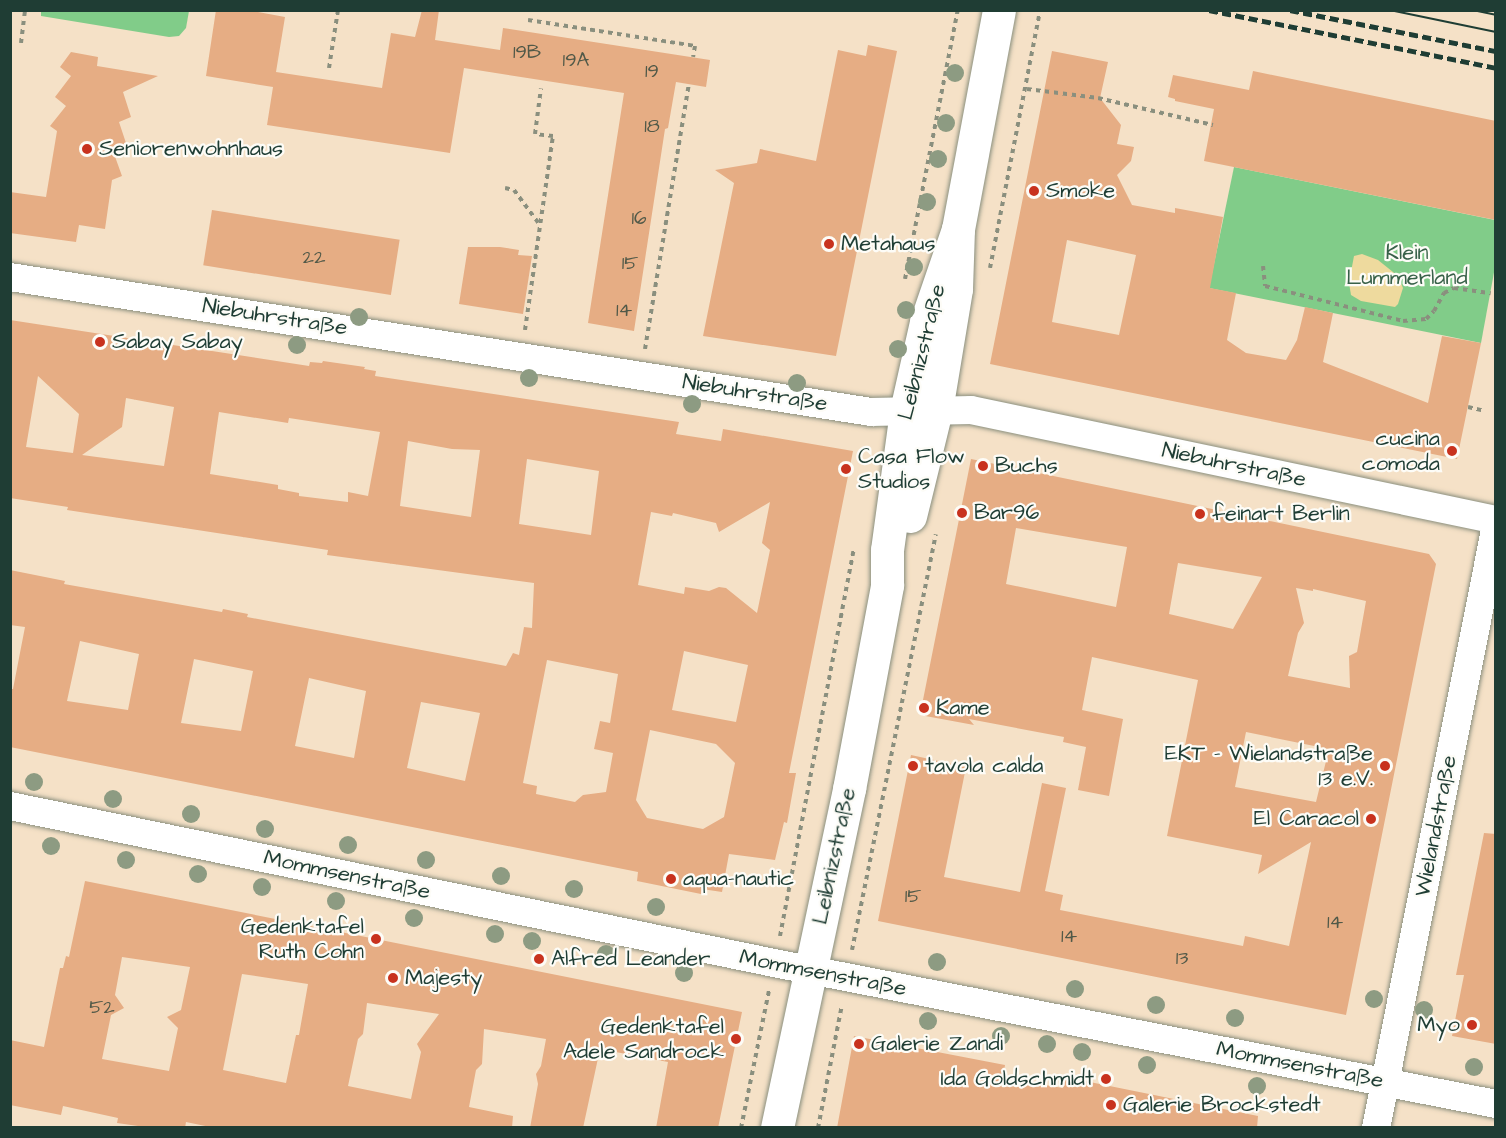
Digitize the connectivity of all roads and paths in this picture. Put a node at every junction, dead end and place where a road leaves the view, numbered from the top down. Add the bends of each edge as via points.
1 (26, 10) edge
2 (338, 10) edge
3 (958, 10) edge
4 (999, 10) edge
5 (1040, 10) edge
6 (528, 20) dead end
7 (21, 43) dead end
8 (693, 57) dead end
9 (329, 68) dead end
10 (689, 84) dead end
11 (542, 88) dead end
12 (1027, 90) junction
13 (1213, 126) dead end
14 (505, 188) dead end
15 (540, 226) junction
16 (1263, 266) dead end
17 (989, 275) dead end
18 (10, 277) edge
19 (904, 285) dead end
20 (1491, 293) dead end
21 (522, 355) junction
22 (640, 374) junction
23 (1468, 407) dead end
24 (921, 410) junction
25 (1485, 411) dead end
26 (1496, 522) edge
27 (939, 524) dead end
28 (855, 543) dead end
29 (10, 806) edge
30 (786, 903) dead end
31 (857, 926) dead end
32 (809, 970) junction
33 (766, 1009) dead end
34 (838, 1024) dead end
35 (1386, 1081) junction
36 (1496, 1104) edge
37 (741, 1128) edge
38 (777, 1128) edge
39 (818, 1128) edge
40 (1376, 1128) edge

1 - 7 path
2 - 9 path
3 - 19 path
4 - 24 street, Leibnizstraße via 958,230 956,289
5 - 12 path
6 - 8 path via 695,46
10 - 22 path
11 - 15 path via 535,134 553,136
12 - 13 path via 1098,99
12 - 17 path
14 - 15 path via 514,190
15 - 21 path
16 - 20 path via 1265,286 1403,321 1426,319 1444,293 1454,288
18 - 21 street, Niebuhrstraße
21 - 22 street, Niebuhrstraße
22 - 24 street, Niebuhrstraße via 871,412
23 - 25 path
24 - 26 street, Niebuhrstraße via 970,410
24 - 32 street, Leibnizstraße via 901,552 887,585 849,789
26 - 35 street, Wielandstraße
27 - 31 path
28 - 30 path
29 - 32 street, Mommsenstraße
32 - 35 street, Mommsenstraße
32 - 38 street, Leibnizstraße
33 - 37 path
34 - 39 path
35 - 36 street, Mommsenstraße
35 - 40 street, Wielandstraße

